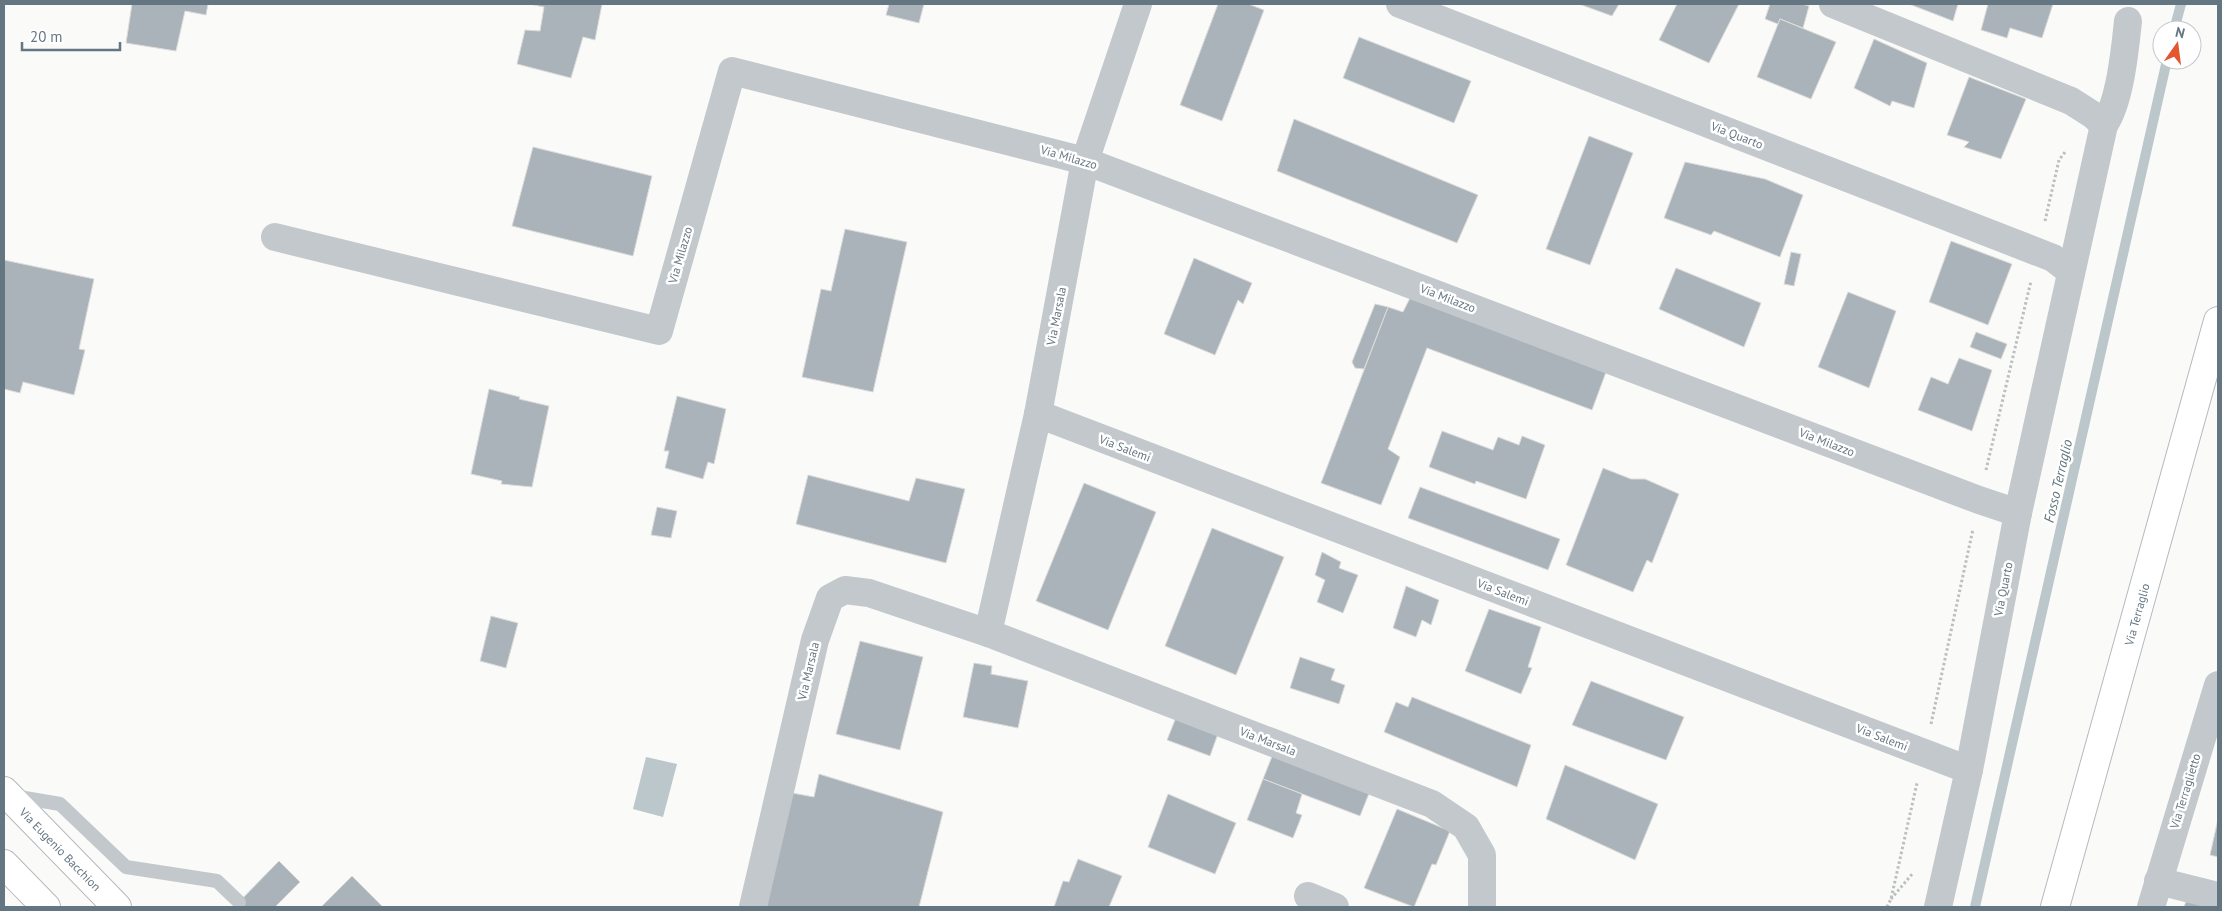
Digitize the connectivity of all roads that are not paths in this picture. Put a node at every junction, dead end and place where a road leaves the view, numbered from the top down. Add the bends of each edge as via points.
1 (1138, 4) edge
2 (1400, 4) edge
3 (1833, 4) edge
4 (2128, 21) dead end
5 (2104, 126) junction
6 (1085, 160) junction
7 (275, 237) dead end
8 (2071, 272) junction
9 (2218, 321) edge
10 (1038, 414) junction
11 (2018, 513) junction
12 (988, 632) junction
13 (2216, 696) edge
14 (1969, 770) junction
15 (6, 793) edge
16 (4, 864) edge
17 (2158, 881) junction
18 (1308, 896) dead end
19 (2218, 896) edge
20 (239, 902) dead end
21 (46, 907) edge
22 (117, 907) edge
23 (753, 907) edge
24 (1335, 907) edge
25 (1482, 907) edge
26 (1938, 907) edge
27 (2055, 907) edge
28 (2151, 907) edge

1 - 6 street, Via Marsala
2 - 8 street, Via Quarto via 2045,255 2059,261
3 - 5 street via 2071,101
4 - 5 street, Via Quarto via 2111,116
5 - 8 street, Via Quarto
6 - 7 street, Via Milazzo via 732,71 659,331
6 - 10 street, Via Marsala
6 - 11 street, Via Milazzo
8 - 11 street, Via Quarto
9 - 27 main road, Via Terraglio
10 - 12 street, Via Marsala
10 - 14 street, Via Salemi
11 - 14 street, Via Quarto
12 - 23 street, Via Marsala via 869,593 845,590 830,598 815,640
12 - 25 street, Via Marsala via 1432,804 1466,827 1482,855
13 - 17 street, Via Terraglietto
14 - 26 street, Via Quarto
15 - 20 lane via 60,804 126,867 217,881
15 - 22 main road, Via Eugenio Bacchion
16 - 21 main road
17 - 19 street
17 - 28 street, Via Terraglietto
18 - 24 street

